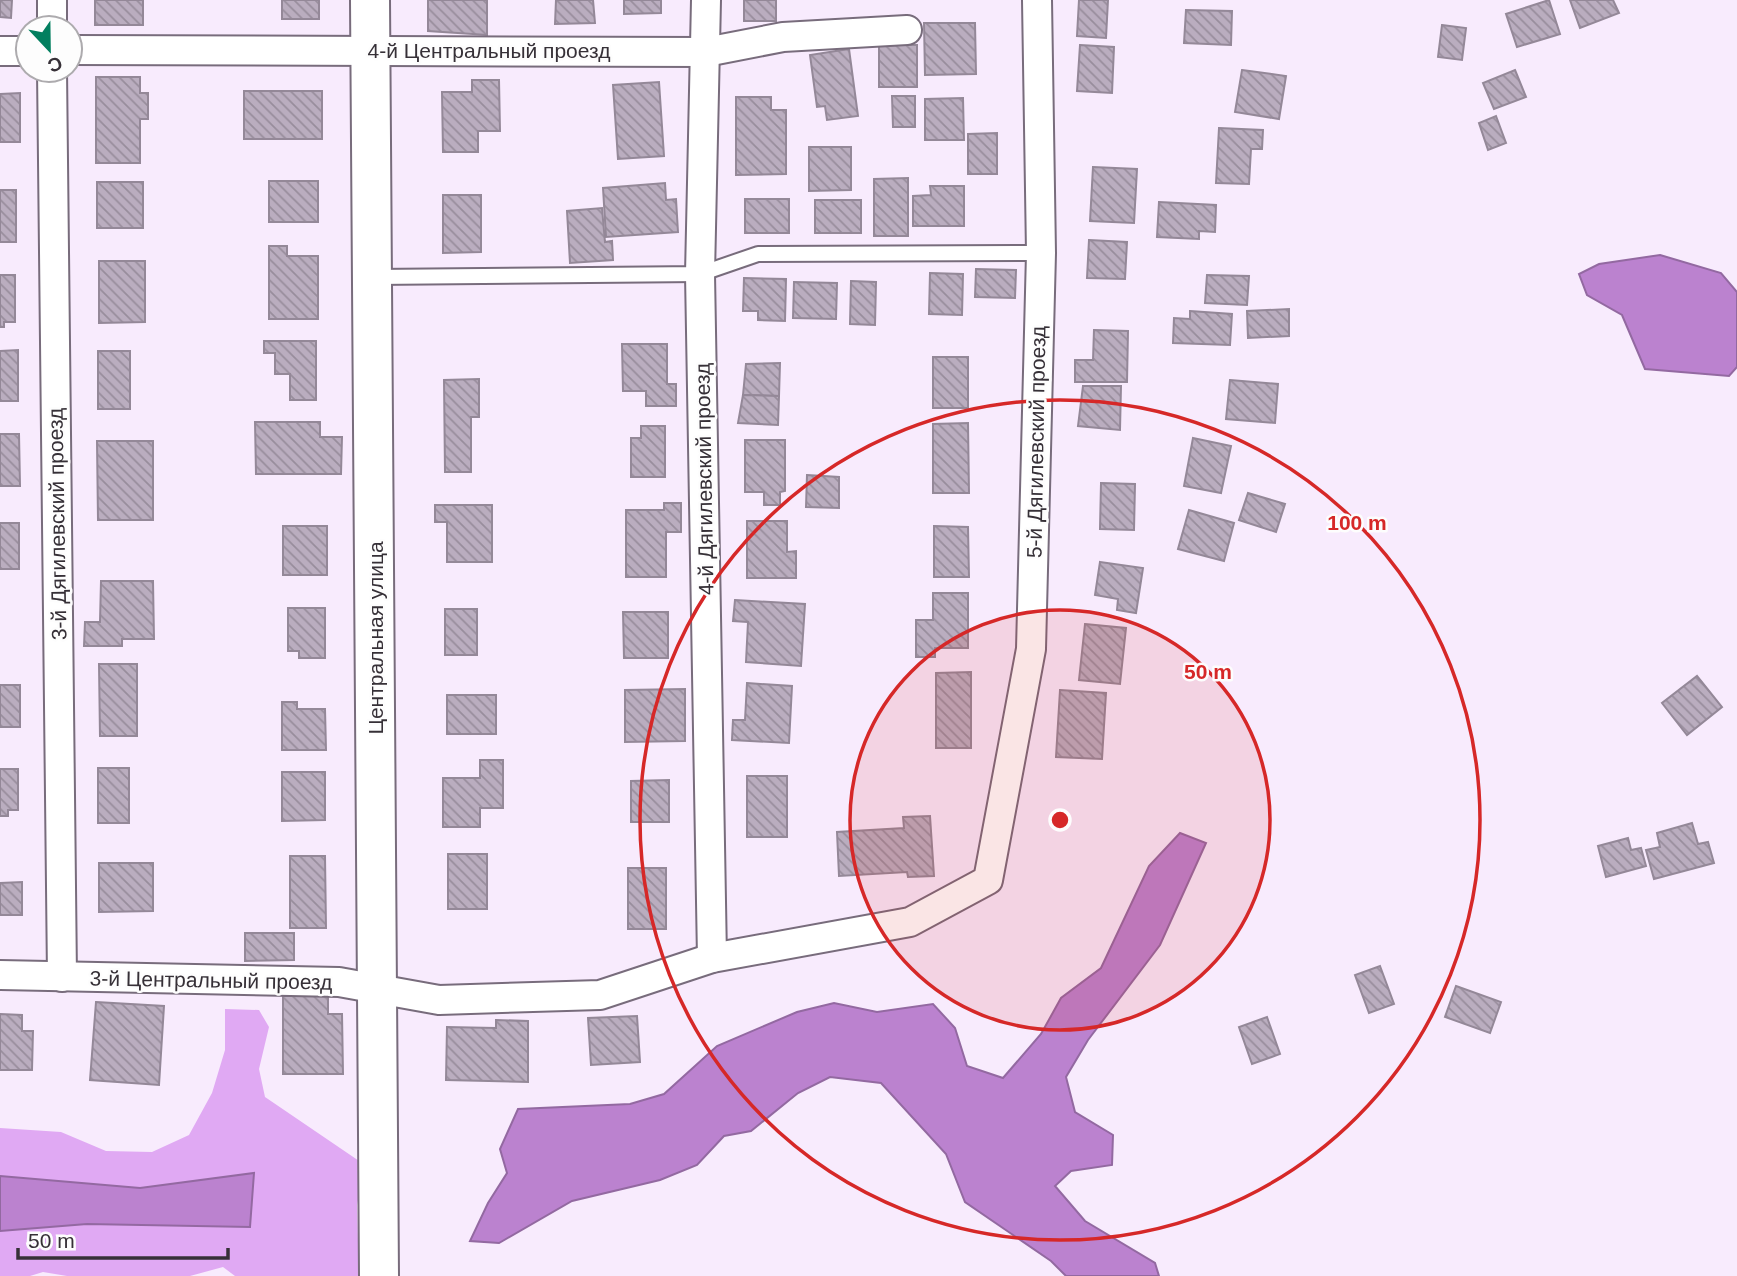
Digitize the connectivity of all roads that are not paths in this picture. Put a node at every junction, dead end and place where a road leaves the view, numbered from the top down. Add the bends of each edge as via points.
1 (370, 0) edge
2 (706, 0) edge
3 (1037, 0) edge
4 (907, 30) dead end
5 (369, 48) junction
6 (84, 50) edge
7 (706, 52) junction
8 (52, 84) edge
9 (1041, 253) junction
10 (700, 274) junction
11 (373, 277) junction
12 (988, 880) joint
13 (712, 958) junction
14 (0, 975) edge
15 (62, 977) junction
16 (378, 991) junction
17 (379, 1276) edge

1 - 5 street, Центральная улица
2 - 7 street, 4-й Дягилевский проезд
3 - 9 street, 5-й Дягилевский проезд
4 - 7 street, 4-й Центральный проезд via 783,37
5 - 6 street, 4-й Центральный проезд
5 - 7 street, 4-й Центральный проезд
5 - 11 street, Центральная улица
7 - 10 street, 4-й Дягилевский проезд
8 - 15 street, 3-й Дягилевский проезд
9 - 10 lane via 758,254
9 - 12 street, 5-й Дягилевский проезд via 1031,649
10 - 11 lane
10 - 13 street, 4-й Дягилевский проезд
11 - 16 street, Центральная улица
12 - 13 street, 3-й Центральный проезд via 910,922
13 - 16 street, 3-й Центральный проезд via 600,995 439,1000
14 - 15 street, 3-й Центральный проезд
15 - 16 street, 3-й Центральный проезд via 339,982
16 - 17 street, Центральная улица

